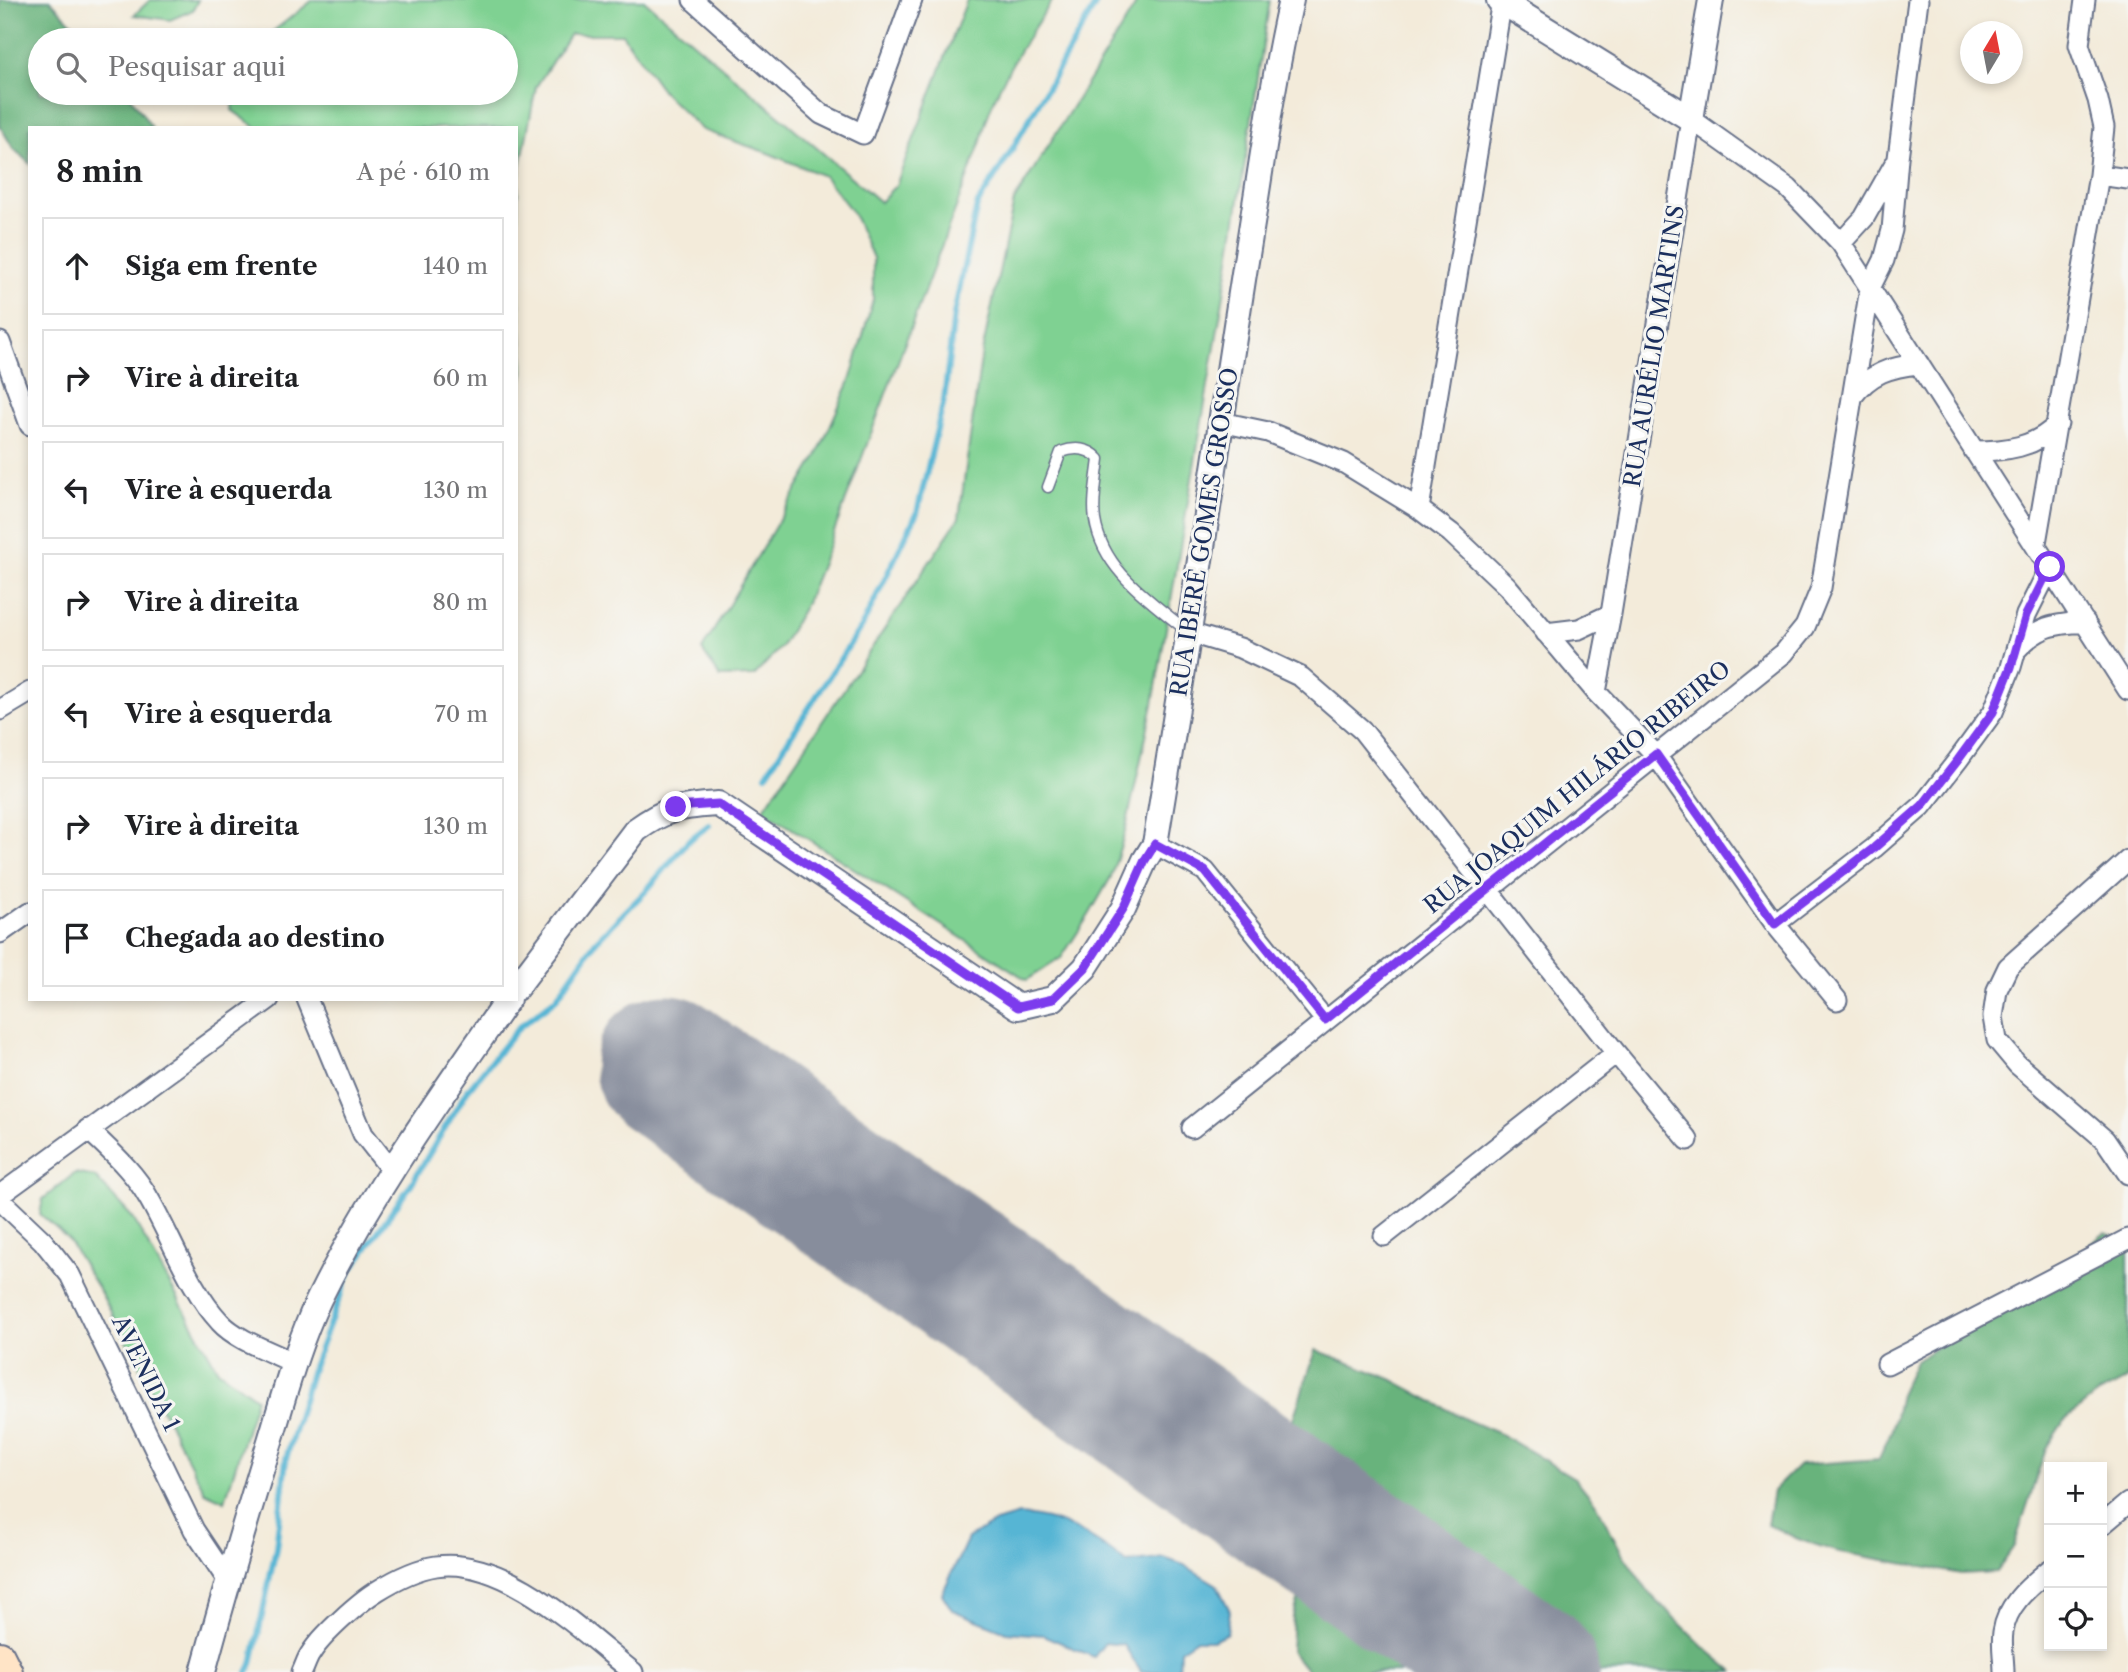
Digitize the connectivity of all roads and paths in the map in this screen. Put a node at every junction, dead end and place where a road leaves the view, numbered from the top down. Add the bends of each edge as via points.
1 (693, 0) edge
2 (912, 0) edge
3 (1291, 0) edge
4 (1712, 0) edge
5 (1918, 0) edge
6 (2085, 0) edge
7 (1501, 1) edge
8 (1691, 119) junction
9 (1898, 158) junction
10 (2099, 175) junction
11 (2128, 180) edge
12 (1841, 243) junction
13 (1870, 288) junction
14 (0, 342) edge
15 (1919, 364) junction
16 (1851, 398) junction
17 (28, 419) edge
18 (1221, 422) junction
19 (2058, 424) junction
20 (1974, 451) junction
21 (1048, 487) dead end
22 (1419, 509) junction
23 (2035, 544) junction
24 (2050, 567) junction
25 (1611, 614) junction
26 (2085, 622) junction
27 (1546, 633) junction
28 (1190, 634) junction
29 (2015, 650) junction
30 (2128, 690) edge
31 (1596, 692) junction
32 (28, 693) edge
33 (0, 710) edge
34 (1656, 754) junction
35 (1155, 844) junction
36 (2128, 860) edge
37 (1489, 889) junction
38 (28, 913) edge
39 (1775, 924) junction
40 (0, 933) edge
41 (518, 985) edge
42 (1837, 1000) dead end
43 (266, 1001) edge
44 (308, 1001) edge
45 (507, 1001) edge
46 (1325, 1020) junction
47 (1616, 1054) junction
48 (1192, 1128) dead end
49 (88, 1129) junction
50 (1688, 1140) dead end
51 (392, 1171) junction
52 (2128, 1174) edge
53 (0, 1198) edge
54 (1384, 1236) dead end
55 (2128, 1239) edge
56 (294, 1363) junction
57 (1888, 1364) dead end
58 (2128, 1503) edge
59 (2107, 1521) edge
60 (2044, 1574) edge
61 (228, 1581) junction
62 (0, 1656) edge
63 (8, 1672) edge
64 (203, 1672) edge
65 (302, 1672) edge
66 (633, 1672) edge
67 (2004, 1672) edge

1 - 2 street via 821,114 863,134
3 - 18 street, RUA IBERÊ GOMES GROSSO
4 - 8 street, RUA AURÉLIO MARTINS
5 - 9 street, RUA JOAQUIM HILÁRIO RIBEIRO
6 - 10 street via 2079,45 2104,127
7 - 8 street
7 - 22 street
8 - 12 street via 1788,188
8 - 25 street, RUA AURÉLIO MARTINS
9 - 12 street, RUA JOAQUIM HILÁRIO RIBEIRO via 1864,218
9 - 13 street, RUA JOAQUIM HILÁRIO RIBEIRO via 1892,230
10 - 11 street
10 - 19 street
12 - 13 street
13 - 15 street
13 - 16 street, RUA JOAQUIM HILÁRIO RIBEIRO
14 - 17 street
15 - 16 street via 1879,372
15 - 20 street
16 - 34 street, RUA JOAQUIM HILÁRIO RIBEIRO via 1821,588 1805,627 1784,653
18 - 22 street via 1268,432 1344,463
18 - 28 street, RUA IBERÊ GOMES GROSSO
19 - 20 street via 2031,443 2006,451
19 - 23 street
20 - 23 street
21 - 28 lane via 1061,452 1092,452 1099,459 1095,518 1104,550 1123,576
22 - 27 street via 1507,586
23 - 24 street
24 - 26 street
24 - 29 street
25 - 27 street via 1579,629
25 - 31 street, RUA AURÉLIO MARTINS
26 - 29 street via 2047,626 2029,635
26 - 30 street
27 - 31 street
28 - 35 street, RUA IBERÊ GOMES GROSSO
28 - 37 street via 1240,648 1301,677 1362,730
29 - 39 street via 1993,712 1922,806
31 - 34 street
32 - 33 street
34 - 37 street, RUA JOAQUIM HILÁRIO RIBEIRO
34 - 39 street
35 - 41 street, RUA IBERÊ GOMES GROSSO via 1123,909 1085,968 1053,999 1018,1007 718,804 676,807 636,830
35 - 46 street via 1205,871
36 - 52 street via 2008,967 1997,990 1993,1017 1997,1040 2017,1064 2105,1140
37 - 46 street, RUA JOAQUIM HILÁRIO RIBEIRO
37 - 47 street
38 - 40 street
39 - 42 street
43 - 49 street
44 - 51 street via 363,1135
45 - 51 street
46 - 48 street, RUA JOAQUIM HILÁRIO RIBEIRO
47 - 50 street
47 - 54 street
49 - 53 street
49 - 56 street via 147,1194 220,1323
51 - 56 street via 318,1301
53 - 61 street, AVENIDA 1 via 70,1275 194,1531
55 - 57 street
56 - 61 street
58 - 59 street
60 - 67 street via 2009,1610 2002,1633
61 - 64 street
62 - 63 main road
65 - 66 street via 311,1651 363,1599 391,1582 435,1566 455,1566 494,1574 541,1600

